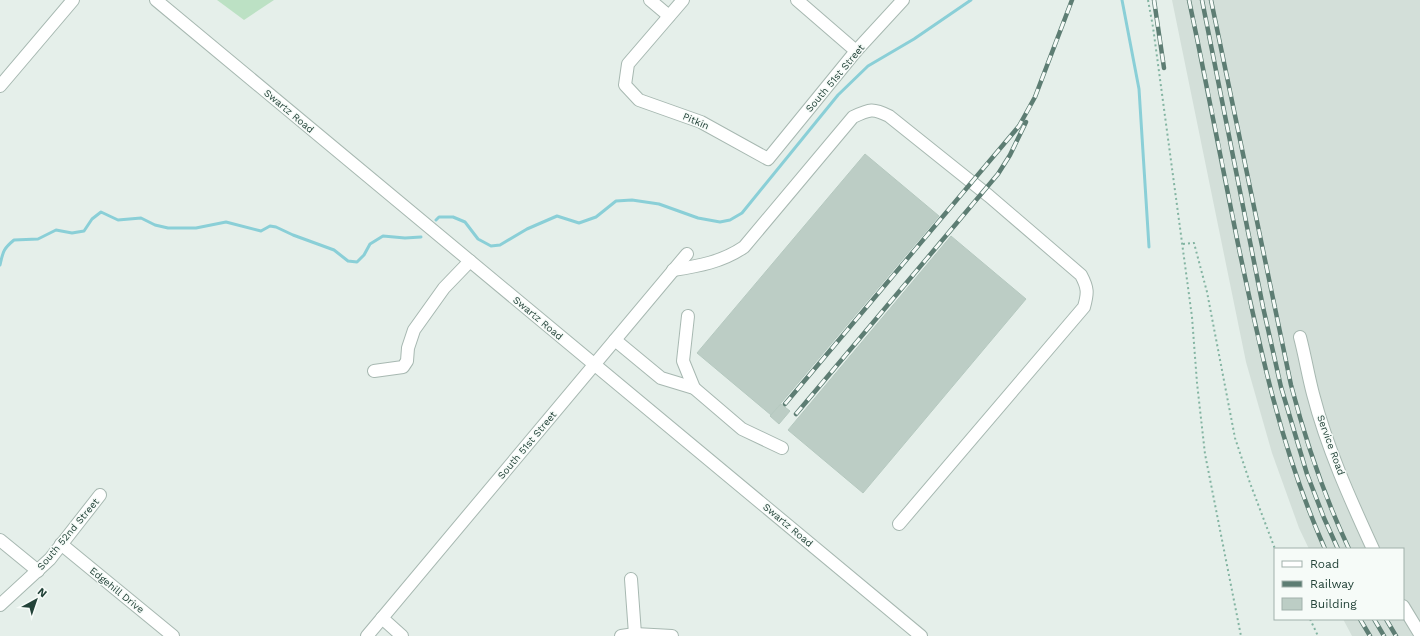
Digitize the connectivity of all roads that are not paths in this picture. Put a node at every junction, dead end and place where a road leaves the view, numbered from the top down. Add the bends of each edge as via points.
1 (73, 0) edge
2 (156, 0) edge
3 (650, 0) edge
4 (683, 0) edge
5 (797, 0) edge
6 (903, 0) edge
7 (669, 16) junction
8 (856, 51) junction
9 (0, 86) edge
10 (768, 159) joint
11 (687, 254) dead end
12 (470, 261) junction
13 (673, 270) junction
14 (688, 316) dead end
15 (1300, 337) dead end
16 (614, 340) junction
17 (594, 365) junction
18 (374, 371) dead end
19 (694, 388) junction
20 (782, 448) dead end
21 (100, 496) dead end
22 (899, 524) dead end
23 (0, 540) edge
24 (61, 544) junction
25 (1374, 548) edge
26 (38, 571) junction
27 (631, 579) dead end
28 (0, 605) edge
29 (1404, 608) edge
30 (382, 618) junction
31 (636, 634) junction
32 (1420, 634) edge
33 (173, 636) edge
34 (368, 636) edge
35 (402, 636) edge
36 (621, 636) edge
37 (672, 636) edge
38 (921, 636) edge

1 - 9 street
2 - 12 street, Swartz Road
3 - 7 street
4 - 7 street
5 - 8 street
6 - 8 street, South 51st Street
7 - 10 street, Pitkin via 628,64 625,85 639,100 701,122
8 - 10 street, South 51st Street
11 - 13 street, South 51st Street
12 - 17 street, Swartz Road
12 - 18 street via 444,288 414,330 407,361 403,367
13 - 16 street, South 51st Street
13 - 22 street via 722,260 744,247 853,117 867,110 889,116 1082,275 1087,295 1084,307
14 - 19 street via 684,361
15 - 25 street, Service Road via 1313,395 1329,444
16 - 17 street, South 51st Street
16 - 19 street via 662,378
17 - 30 street, South 51st Street
17 - 38 street, Swartz Road
19 - 20 street via 742,429
21 - 24 street, South 52nd Street
23 - 26 street
24 - 26 street, South 52nd Street
24 - 33 street, Edgehill Drive
26 - 28 street, South 52nd Street
27 - 31 street
29 - 32 street
30 - 34 street, South 51st Street
30 - 35 street
31 - 36 street
31 - 37 street

